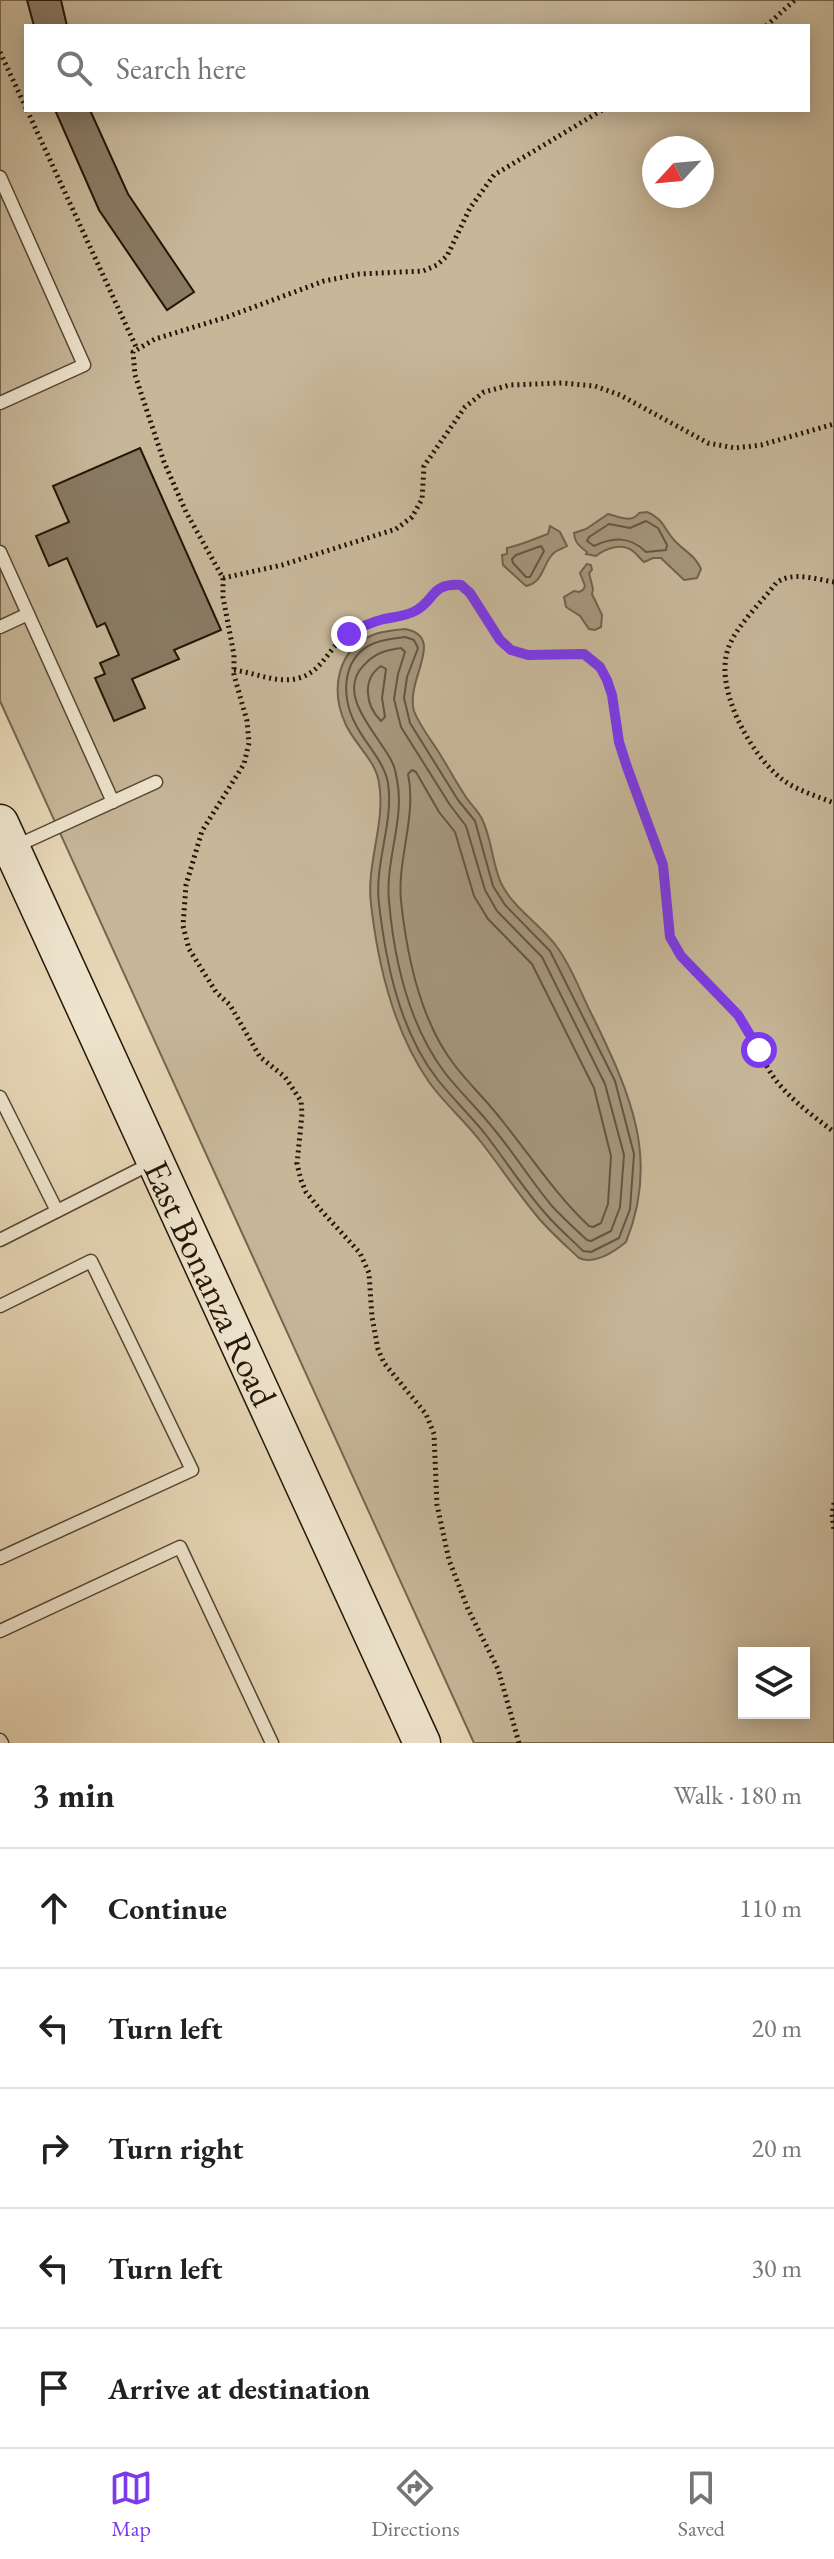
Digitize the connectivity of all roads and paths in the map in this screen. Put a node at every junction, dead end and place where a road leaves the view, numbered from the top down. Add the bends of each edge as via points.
1 (795, 0) edge
2 (768, 24) edge
3 (0, 52) edge
4 (24, 105) edge
5 (27, 112) edge
6 (599, 112) edge
7 (0, 177) edge
8 (137, 349) junction
9 (0, 403) edge
10 (834, 424) edge
11 (0, 552) edge
12 (223, 578) junction
13 (834, 582) edge
14 (28, 614) junction
15 (0, 627) edge
16 (234, 670) junction
17 (156, 782) dead end
18 (113, 802) junction
19 (834, 803) edge
20 (6, 836) edge
21 (0, 1097) edge
22 (834, 1132) edge
23 (155, 1162) junction
24 (57, 1211) junction
25 (0, 1240) edge
26 (0, 1306) edge
27 (834, 1503) edge
28 (834, 1530) edge
29 (0, 1558) edge
30 (0, 1631) edge
31 (272, 1743) edge
32 (422, 1743) edge
33 (519, 1743) edge

1 - 2 path
3 - 4 path
5 - 8 path
6 - 8 path via 494,175 437,265 324,281
7 - 9 lane via 84,365
8 - 12 path via 135,375 164,462
10 - 12 path via 735,448 708,443 595,386 510,385 484,392 465,407 424,466 422,499 412,517 396,529
11 - 14 lane
12 - 16 path
13 - 19 path via 792,576 776,583 728,649 724,676 731,707 751,743 781,779
14 - 15 lane
14 - 18 lane
16 - 22 path via 282,680 308,675 349,634 379,620 411,614 450,584 470,593 511,650 528,655 575,653 592,659 607,680 619,742 663,865 674,945 746,1026 781,1086
16 - 33 path via 249,743 244,764 202,831 186,885 183,926 189,949 260,1057 297,1091 301,1180 360,1253 369,1273 378,1349 426,1414 434,1434 437,1505 449,1560 498,1669
17 - 18 lane
18 - 20 lane
20 - 23 main road, East Bonanza Road
21 - 24 lane
23 - 24 lane
23 - 32 main road, East Bonanza Road
24 - 25 lane
26 - 29 lane via 91,1261 192,1470
27 - 28 path
30 - 31 lane via 180,1547

